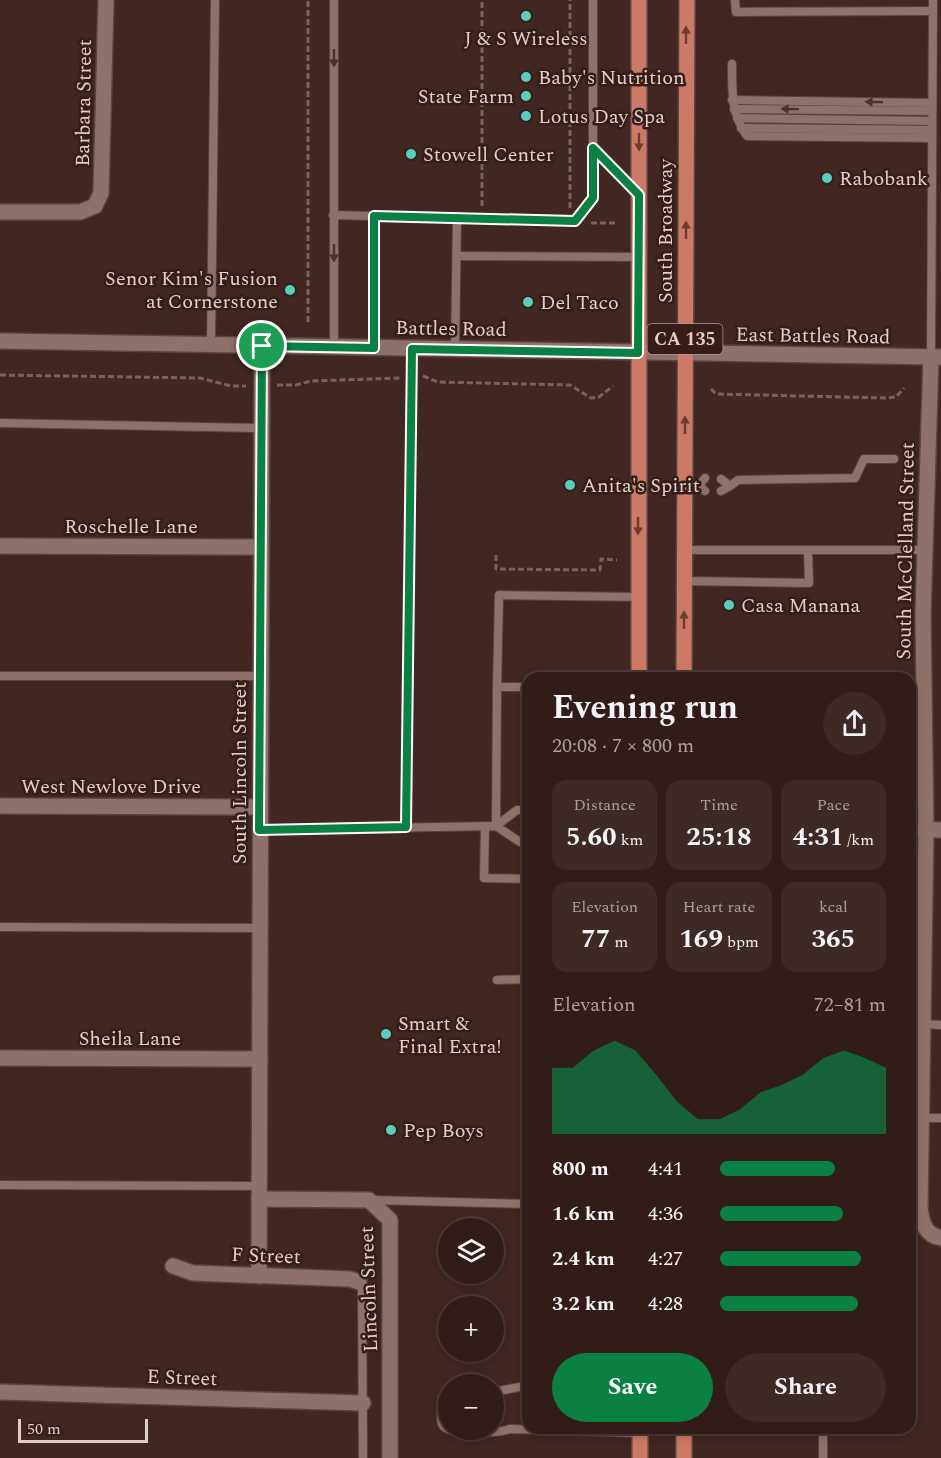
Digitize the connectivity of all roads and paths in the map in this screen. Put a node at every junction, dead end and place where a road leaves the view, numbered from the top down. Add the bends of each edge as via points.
1 (106, 0) edge
2 (215, 0) edge
3 (309, 0) edge
4 (334, 0) edge
5 (482, 0) edge
6 (570, 0) edge
7 (593, 0) edge
8 (639, 0) edge
9 (687, 0) edge
10 (735, 0) edge
11 (933, 0) edge
12 (933, 11) junction
13 (732, 64) dead end
14 (733, 105) junction
15 (932, 107) junction
16 (737, 118) junction
17 (932, 121) junction
18 (932, 134) junction
19 (593, 148) junction
20 (639, 195) junction
21 (482, 210) dead end
22 (570, 210) dead end
23 (0, 212) edge
24 (333, 215) junction
25 (374, 216) junction
26 (457, 218) junction
27 (591, 223) dead end
28 (618, 223) dead end
29 (457, 256) junction
30 (639, 256) junction
31 (308, 322) dead end
32 (0, 341) edge
33 (212, 345) junction
34 (262, 346) junction
35 (334, 348) junction
36 (374, 348) junction
37 (412, 349) junction
38 (455, 349) junction
39 (638, 353) junction
40 (685, 354) junction
41 (936, 357) edge
42 (0, 375) edge
43 (412, 377) junction
44 (262, 385) junction
45 (613, 386) dead end
46 (904, 388) dead end
47 (711, 389) dead end
48 (0, 423) edge
49 (262, 428) junction
50 (894, 459) dead end
51 (721, 479) dead end
52 (730, 486) junction
53 (721, 491) dead end
54 (0, 546) edge
55 (261, 547) junction
56 (684, 550) junction
57 (808, 550) junction
58 (925, 550) junction
59 (496, 555) dead end
60 (617, 560) dead end
61 (684, 581) junction
62 (639, 597) junction
63 (639, 672) edge
64 (684, 672) edge
65 (0, 676) edge
66 (260, 676) junction
67 (498, 687) junction
68 (522, 687) edge
69 (917, 694) edge
70 (0, 806) edge
71 (259, 807) junction
72 (522, 810) edge
73 (485, 826) junction
74 (496, 826) junction
75 (406, 827) junction
76 (259, 830) junction
77 (926, 830) edge
78 (522, 842) edge
79 (522, 879) edge
80 (917, 910) edge
81 (0, 927) edge
82 (259, 928) junction
83 (917, 972) edge
84 (497, 980) dead end
85 (522, 980) edge
86 (923, 1024) junction
87 (941, 1024) edge
88 (0, 1058) edge
89 (260, 1059) junction
90 (921, 1118) junction
91 (941, 1119) edge
92 (0, 1185) edge
93 (259, 1192) junction
94 (369, 1200) junction
95 (522, 1204) edge
96 (941, 1238) edge
97 (173, 1266) dead end
98 (259, 1276) junction
99 (359, 1282) joint
100 (519, 1387) dead end
101 (504, 1390) edge
102 (0, 1392) edge
103 (363, 1403) junction
104 (522, 1429) edge
105 (504, 1431) edge
106 (640, 1434) edge
107 (684, 1434) edge
108 (823, 1434) edge
109 (363, 1458) edge
110 (390, 1458) edge
111 (640, 1458) edge
112 (684, 1458) edge
113 (824, 1458) edge

1 - 23 street, Barbara Street via 103,172 95,206 67,213
2 - 33 lane
3 - 31 path
4 -> 24 lane
5 - 21 path
6 - 22 path
7 - 19 lane
8 -> 20 main road, South Broadway / CA 135
40 -> 9 main road, South Broadway / CA 135
10 - 12 lane via 735,12
11 - 12 lane
12 - 15 lane
13 - 14 lane
15 -> 14 lane
14 - 16 lane
15 - 17 lane
16 - 17 lane
16 - 18 lane via 741,128
17 - 18 lane
18 - 41 lane
19 - 20 lane
19 - 26 lane via 593,198 575,221
20 - 30 main road, South Broadway / CA 135
24 - 25 lane
24 -> 35 lane
25 - 26 lane
25 - 36 lane
26 - 29 lane
27 - 28 path
29 - 30 lane
29 - 38 lane
30 - 39 main road, South Broadway / CA 135
32 - 33 street, Battles Road
33 - 34 street, Battles Road
34 - 35 street, Battles Road
34 - 44 street, South Lincoln Street
35 - 36 street, Battles Road
36 - 37 street, Battles Road
37 - 38 street, Battles Road
37 - 43 lane
38 - 39 street, Battles Road
39 - 40 street, Battles Road
39 -> 62 main road, South Broadway / CA 135
40 - 41 street, East Battles Road
56 -> 40 main road, South Broadway / CA 135 via 699,485
41 - 58 street, South McClelland Street
42 - 44 path via 201,378 231,386
43 - 44 path
43 - 45 path via 422,375 438,382 570,385 591,398
43 - 75 lane
44 - 49 street, South Lincoln Street
46 - 47 path via 896,397 886,398 716,394
48 - 49 lane
49 - 55 street, South Lincoln Street
50 - 52 lane via 864,459 855,478 738,480
51 - 52 lane
52 - 53 lane
54 - 55 street, Roschelle Lane
55 - 66 street, South Lincoln Street
56 - 57 lane
56 - 61 main road, South Broadway / CA 135
57 - 58 lane
57 - 61 lane via 809,583
58 - 69 street, South McClelland Street
59 - 60 path via 496,569 600,570 601,560
64 -> 61 main road, South Broadway / CA 135
62 - 63 main road, South Broadway / CA 135
62 - 67 lane via 499,595
65 - 66 lane
66 - 71 street, South Lincoln Street
67 - 68 lane
67 - 74 lane
69 - 77 street, South McClelland Street
70 - 71 street, West Newlove Drive
71 - 76 street, South Lincoln Street
72 - 74 lane
73 - 74 lane
73 - 75 lane
73 - 79 lane via 484,878
74 - 78 lane
75 - 76 lane
76 - 82 street, South Lincoln Street
77 - 80 street, South McClelland Street
80 - 83 street, South McClelland Street
81 - 82 lane
82 - 89 street, South Lincoln Street
83 - 86 street, South McClelland Street
84 - 85 lane
86 - 87 lane
86 - 90 street, South McClelland Street
88 - 89 street, Sheila Lane
89 - 93 street, South Lincoln Street
90 - 91 lane
90 - 96 street, South McClelland Street via 922,1225 932,1236
92 - 93 lane
93 - 94 street, Lincoln Street
93 - 98 street, South Lincoln Street
94 - 95 lane
94 - 110 street, Lincoln Street via 390,1220
97 - 98 street, F Street via 193,1273
98 - 99 street, F Street
99 - 103 lane
100 - 101 lane
102 - 103 street, E Street
103 - 109 lane
104 - 105 lane
106 - 111 main road
107 - 112 main road
108 - 113 lane

